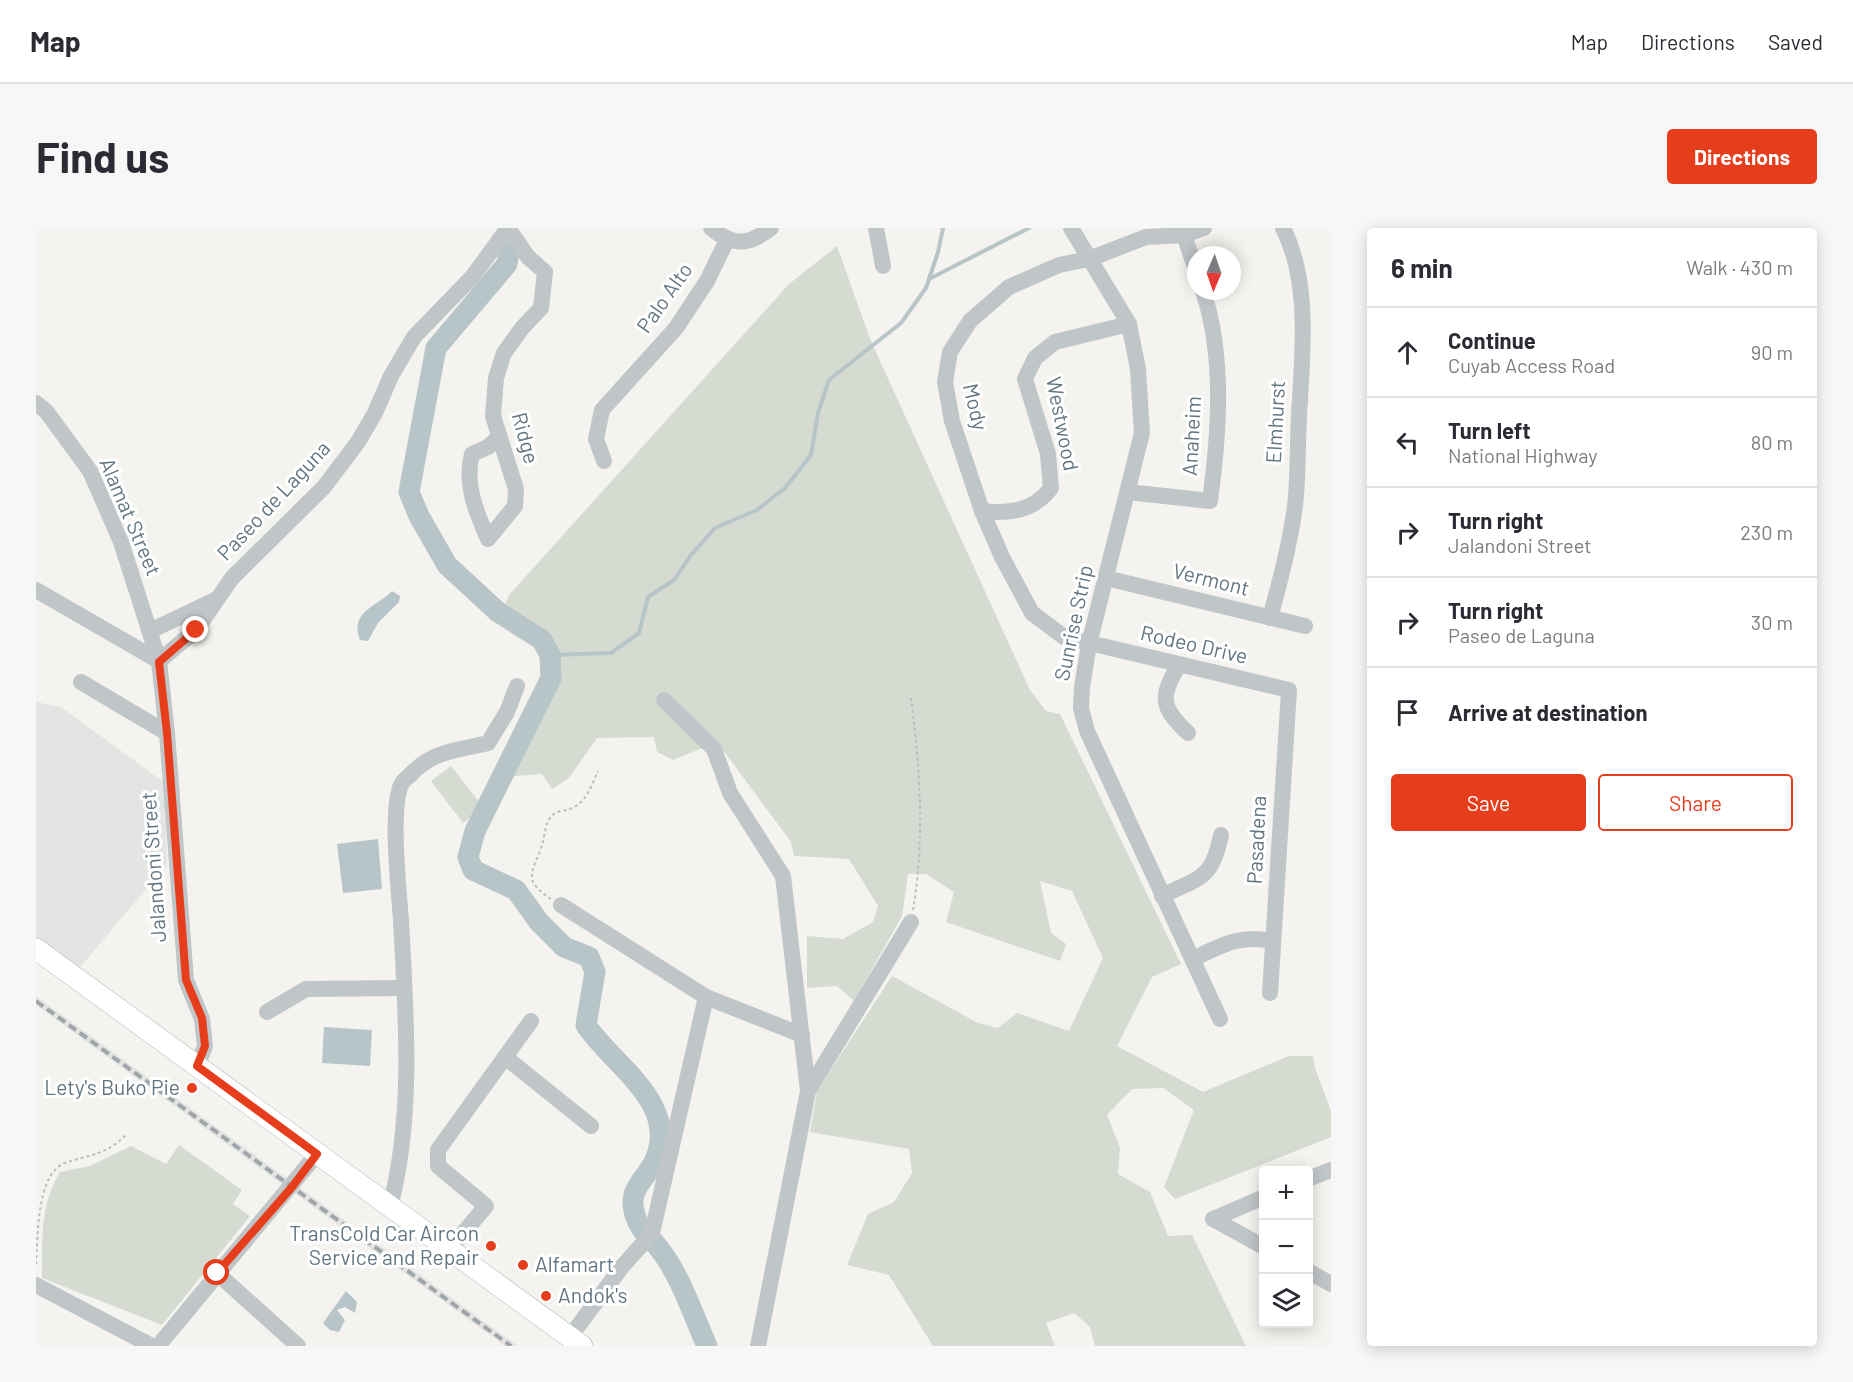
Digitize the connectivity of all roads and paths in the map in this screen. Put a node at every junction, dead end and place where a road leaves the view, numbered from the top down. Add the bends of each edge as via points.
1 (508, 228) edge
2 (711, 228) edge
3 (758, 228) edge
4 (771, 228) edge
5 (876, 228) edge
6 (1071, 228) edge
7 (1204, 228) edge
8 (1283, 228) edge
9 (1184, 235) junction
10 (726, 240) junction
11 (1188, 246) edge
12 (1089, 259) junction
13 (883, 266) dead end
14 (1205, 300) edge
15 (1129, 324) junction
16 (36, 403) edge
17 (499, 437) junction
18 (604, 461) dead end
19 (1128, 492) junction
20 (982, 511) junction
21 (1106, 578) junction
22 (36, 590) edge
23 (215, 600) junction
24 (1270, 618) junction
25 (1305, 626) dead end
26 (150, 631) junction
27 (1089, 644) junction
28 (159, 662) junction
29 (1179, 665) junction
30 (81, 682) dead end
31 (517, 686) dead end
32 (1289, 690) joint
33 (911, 698) dead end
34 (664, 700) dead end
35 (167, 733) junction
36 (1188, 733) dead end
37 (598, 771) dead end
38 (1221, 835) dead end
39 (1162, 896) junction
40 (561, 905) joint
41 (911, 922) joint
42 (1274, 940) junction
43 (36, 949) edge
44 (1192, 958) junction
45 (404, 988) junction
46 (1270, 993) dead end
47 (706, 997) junction
48 (267, 1012) dead end
49 (1220, 1019) dead end
50 (531, 1021) dead end
51 (802, 1035) junction
52 (506, 1058) junction
53 (197, 1066) junction
54 (808, 1091) junction
55 (591, 1126) dead end
56 (126, 1134) dead end
57 (317, 1154) junction
58 (1259, 1199) edge
59 (390, 1207) junction
60 (1259, 1245) edge
61 (449, 1250) junction
62 (36, 1264) edge
63 (217, 1273) junction
64 (1313, 1274) edge
65 (1331, 1284) edge
66 (36, 1285) edge
67 (576, 1341) edge
68 (152, 1346) edge
69 (158, 1346) edge
70 (298, 1346) edge
71 (758, 1346) edge

1 - 17 street, Ridge via 528,257 545,272 541,308 504,353 496,378 493,416
1 - 23 street, Paseo de Laguna via 473,276 414,337 358,442 324,487 254,552
2 - 10 street
3 - 10 street
4 - 10 street via 753,239
5 - 13 street
6 - 12 street, Sunrise Strip
7 - 9 street, Mody
8 - 24 street, Elmhurst via 1290,242 1300,293 1303,348 1295,504 1286,561
9 - 11 street
9 - 12 street, Mody via 1146,237
10 - 18 street, Palo Alto via 707,281 676,328 602,410 596,439
12 - 15 street, Sunrise Strip
12 - 20 street, Mody via 1059,265 1010,287 970,321 950,352 945,382 952,421
14 - 19 street, Anaheim via 1216,366 1219,436 1210,501
15 - 19 street, Sunrise Strip via 1138,369 1142,433
15 - 20 street, Westwood via 1055,342 1035,358 1025,379 1048,454 1051,488 1042,500 1024,508 1001,513
16 - 26 street, Alamat Street via 90,471 121,542
17 - 17 street, Ridge via 516,489 515,507 488,539 478,517 468,469 472,454
19 - 21 street, Sunrise Strip
20 - 27 street, Mody via 1032,613 1064,637
21 - 24 street, Vermont
21 - 27 street, Sunrise Strip
22 - 28 street
23 - 26 street, Paseo de Laguna
23 - 28 street, Paseo de Laguna via 196,630
24 - 25 street, Vermont
26 - 28 street, Alamat Street
27 - 29 street, Rodeo Drive
27 - 39 street, Sunrise Strip via 1081,708 1087,730
28 - 35 street, Jalandoni Street
29 - 32 street, Rodeo Drive
29 - 36 street via 1166,686 1165,700 1171,717
30 - 35 street
31 - 45 street via 488,743 449,750 423,761 401,784 396,821
32 - 42 street, Pasadena
33 - 41 path via 919,767 920,872
34 - 51 street via 714,749 730,793 783,876
35 - 53 street, Jalandoni Street via 186,980 202,1018 205,1046
37 - 40 path via 586,797 574,808 555,813 545,828 542,847 531,868 533,882
38 - 39 street via 1216,861 1205,874
39 - 44 street, Sunrise Strip
40 - 47 street
41 - 54 street
42 - 44 street via 1253,936
42 - 46 street, Pasadena
43 - 53 main road
44 - 49 street, Sunrise Strip
45 - 48 street via 306,989
45 - 59 street via 405,1089 400,1168
47 - 51 street
47 - 67 street via 649,1237 621,1268
50 - 52 street
51 - 54 street
52 - 55 street
52 - 61 street via 438,1150 438,1166 486,1206
53 - 57 main road
54 - 71 street
56 - 62 path via 113,1148 63,1163 55,1170 44,1186 37,1211
57 - 59 main road
57 - 63 street
58 - 60 street via 1213,1219
59 - 61 main road
61 - 67 main road
63 - 69 street
63 - 70 street
64 - 65 street
66 - 68 street

